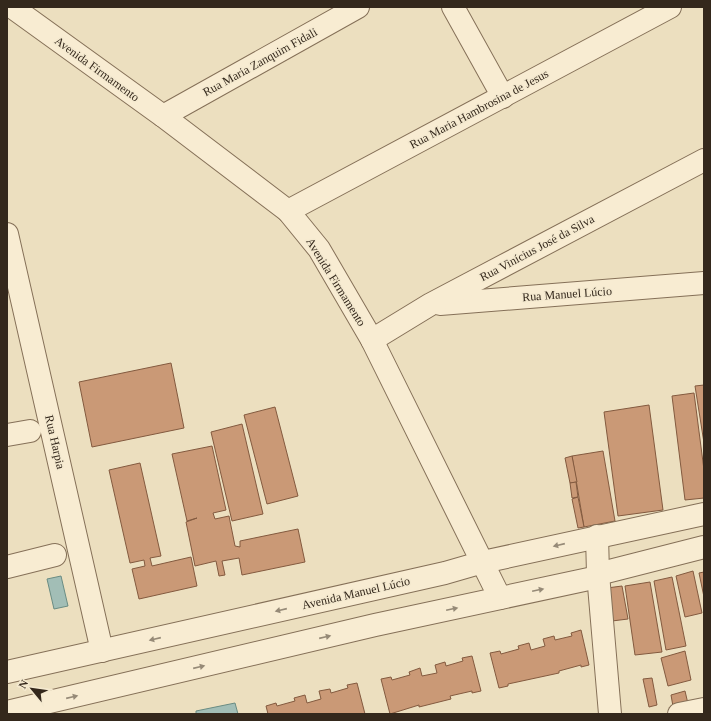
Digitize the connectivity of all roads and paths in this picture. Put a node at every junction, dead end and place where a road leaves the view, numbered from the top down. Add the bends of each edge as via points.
1 (358, 7) edge
2 (453, 7) edge
3 (670, 7) edge
4 (18, 13) edge
5 (503, 97) junction
6 (163, 116) junction
7 (704, 160) edge
8 (288, 211) junction
9 (7, 234) edge
10 (704, 283) edge
11 (431, 304) junction
12 (372, 340) junction
13 (30, 431) dead end
14 (7, 435) edge
15 (704, 514) edge
16 (597, 536) junction
17 (704, 547) edge
18 (55, 555) dead end
19 (483, 562) junction
20 (7, 567) edge
21 (598, 576) junction
22 (500, 598) junction
23 (102, 651) junction
24 (7, 672) edge
25 (704, 709) edge
26 (7, 712) edge
27 (610, 714) edge
28 (679, 714) edge

1 - 6 street, Rua Maria Zanquim Fidali
2 - 5 street
3 - 5 street, Rua Maria Hambrosina de Jesus
4 - 6 street, Avenida Firmamento
5 - 8 street, Rua Maria Hambrosina de Jesus
6 - 8 street, Avenida Firmamento
7 - 11 street, Rua Vinícius José da Silva
8 - 12 street, Avenida Firmamento via 318,249
9 - 23 street, Rua Harpia
10 - 11 street, Rua Manuel Lúcio
11 - 12 street, Rua Vinícius José da Silva
12 - 19 street, Avenida Firmamento
13 - 14 street
15 - 16 street, Avenida Manuel Lúcio
16 -> 19 street, Avenida Manuel Lúcio
16 - 21 street
17 - 21 street
18 - 20 street
19 - 22 street, Avenida Firmamento
19 -> 23 street, Avenida Manuel Lúcio via 445,573
22 -> 21 street
21 - 27 street
26 -> 22 street via 374,625
23 - 24 street, Avenida Manuel Lúcio
25 - 28 street

